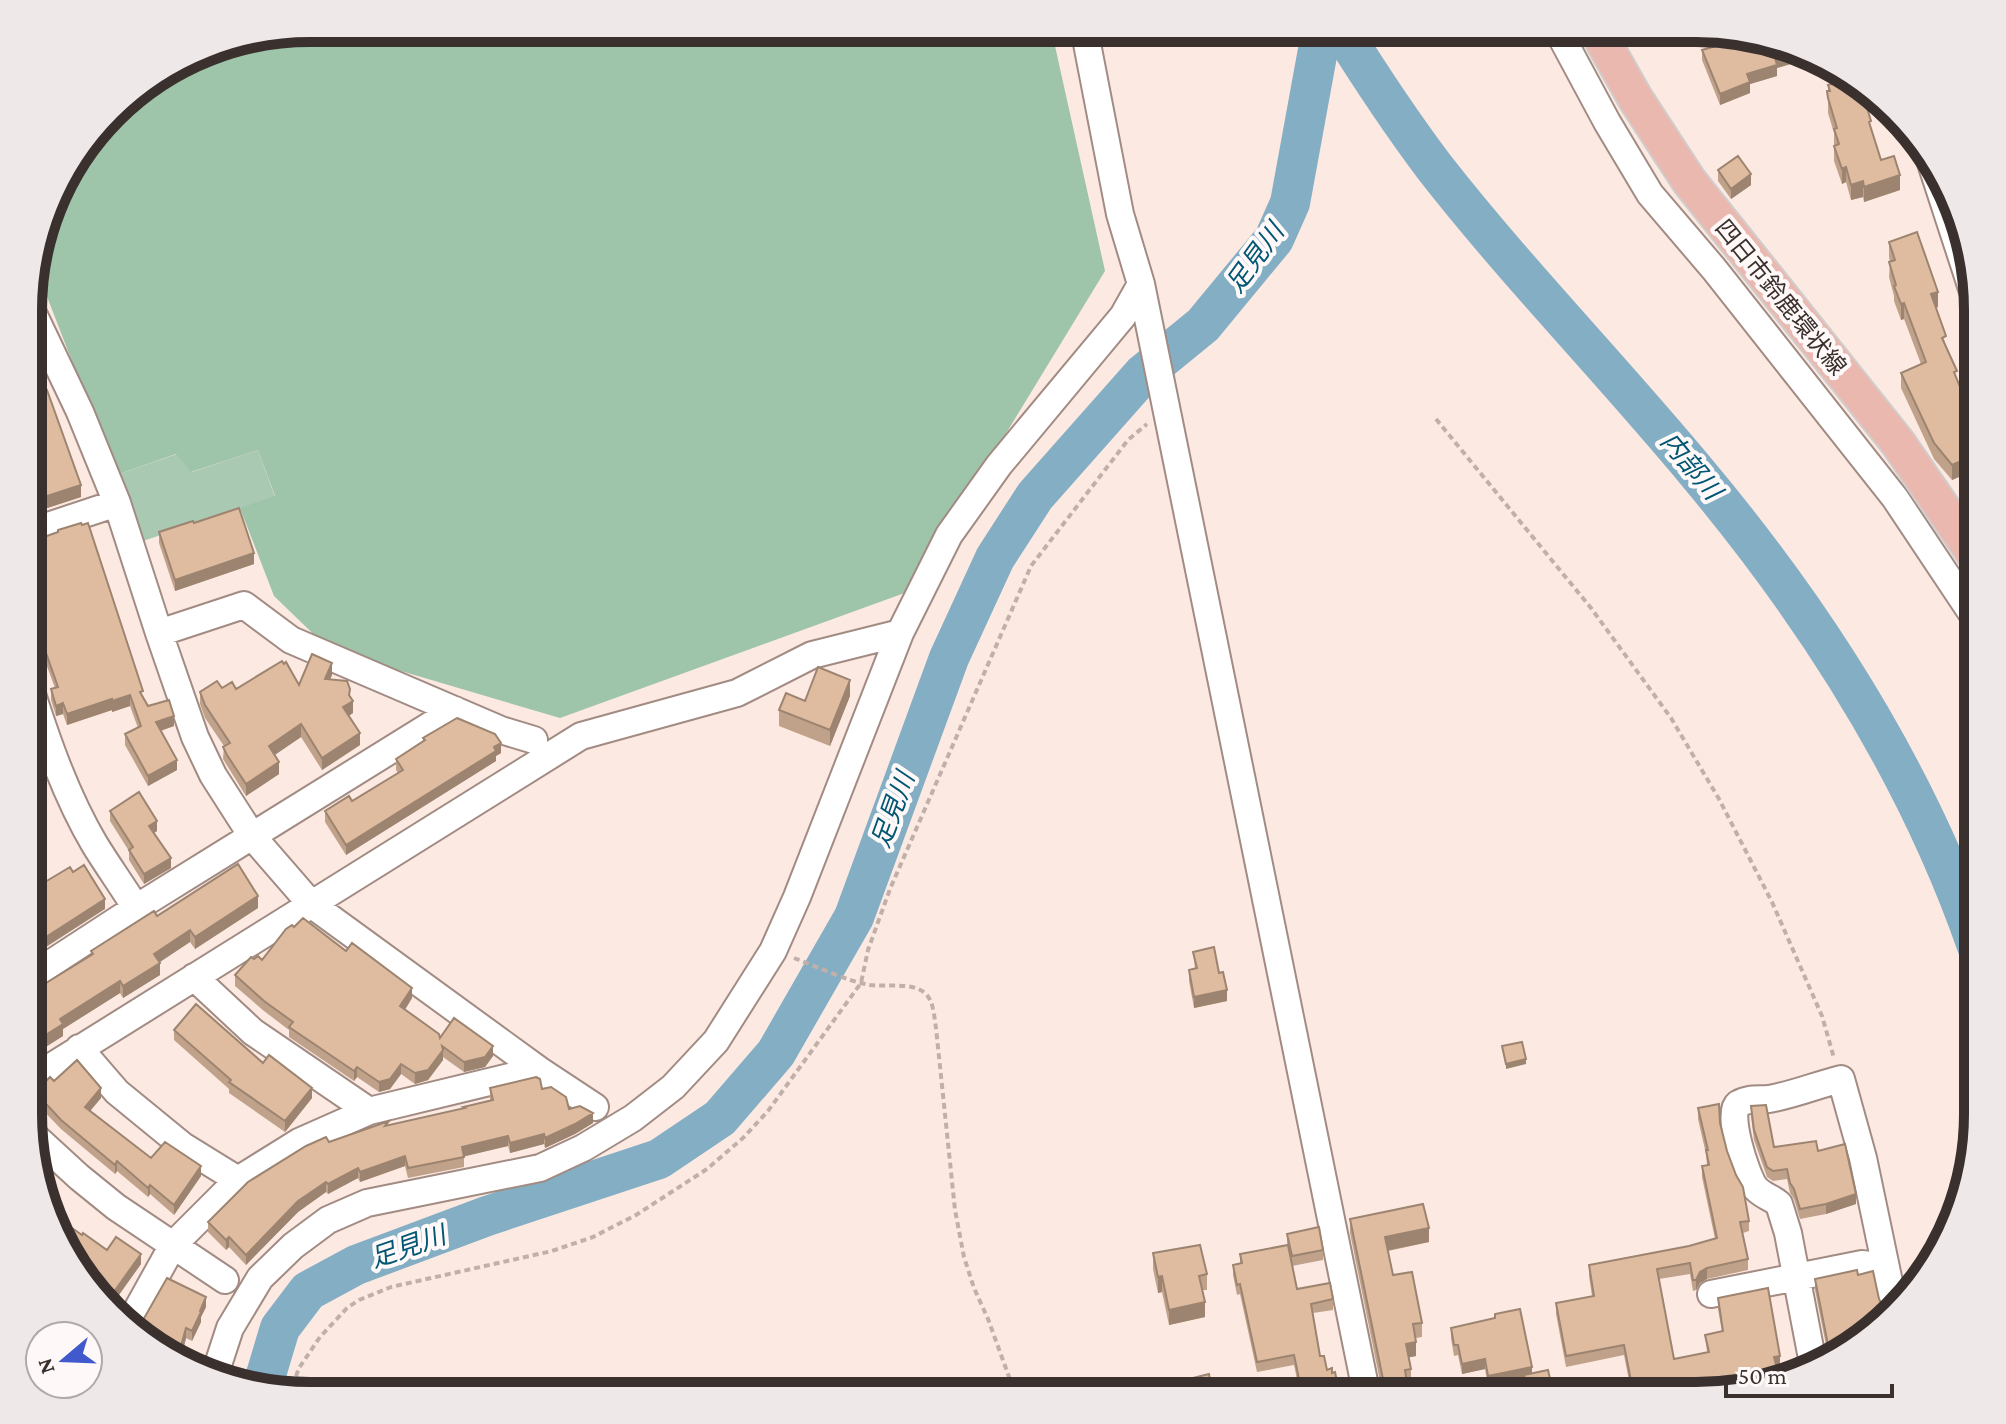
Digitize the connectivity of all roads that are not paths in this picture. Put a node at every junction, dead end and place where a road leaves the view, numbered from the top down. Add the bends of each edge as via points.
1 (1087, 43) edge
2 (1565, 43) edge
3 (1604, 43) edge
4 (1142, 291) junction
5 (42, 332) edge
6 (117, 503) junction
7 (42, 528) edge
8 (1963, 538) edge
9 (1963, 600) edge
10 (159, 633) junction
11 (900, 633) junction
12 (455, 710) junction
13 (43, 726) edge
14 (534, 740) dead end
15 (252, 836) junction
16 (311, 904) junction
17 (136, 908) junction
18 (43, 969) edge
19 (194, 977) junction
20 (79, 1048) junction
21 (539, 1070) junction
22 (43, 1072) edge
23 (595, 1107) dead end
24 (369, 1111) junction
25 (45, 1145) edge
26 (238, 1180) junction
27 (173, 1245) junction
28 (1885, 1267) junction
29 (1795, 1278) junction
30 (225, 1280) dead end
31 (1711, 1294) dead end
32 (1892, 1297) edge
33 (134, 1316) edge
34 (1811, 1356) edge
35 (218, 1366) edge
36 (1364, 1382) edge

1 - 4 street via 1120,214
2 - 9 street via 1650,194 1895,498
3 - 8 main road, 四日市鈴鹿環状線 via 1689,181 1898,443
4 - 11 street via 999,465 949,535
4 - 36 street
5 - 6 street
6 - 7 street
6 - 10 street
10 - 12 street via 244,605 291,640
10 - 15 street via 195,737
11 - 16 street via 812,655 737,693 581,736
11 - 35 street via 773,951 716,1041 673,1087 633,1118 540,1168 367,1203 328,1220 260,1278 230,1328
12 - 14 street
12 - 15 street
13 - 17 street via 94,842
15 - 16 street
15 - 17 street
16 - 19 street
16 - 21 street
17 - 18 street
19 - 20 street
19 - 24 street via 253,1032
20 - 22 street
20 - 26 street via 117,1092 183,1146
21 - 23 street
21 - 24 street
24 - 26 street via 299,1142
25 - 27 street via 116,1207
26 - 27 street
27 - 30 street
27 - 33 street
28 - 29 street via 1862,1264
28 - 29 street via 1841,1079 1749,1100 1734,1109 1738,1140 1755,1188 1779,1204
28 - 32 street
29 - 31 street
29 - 34 street

